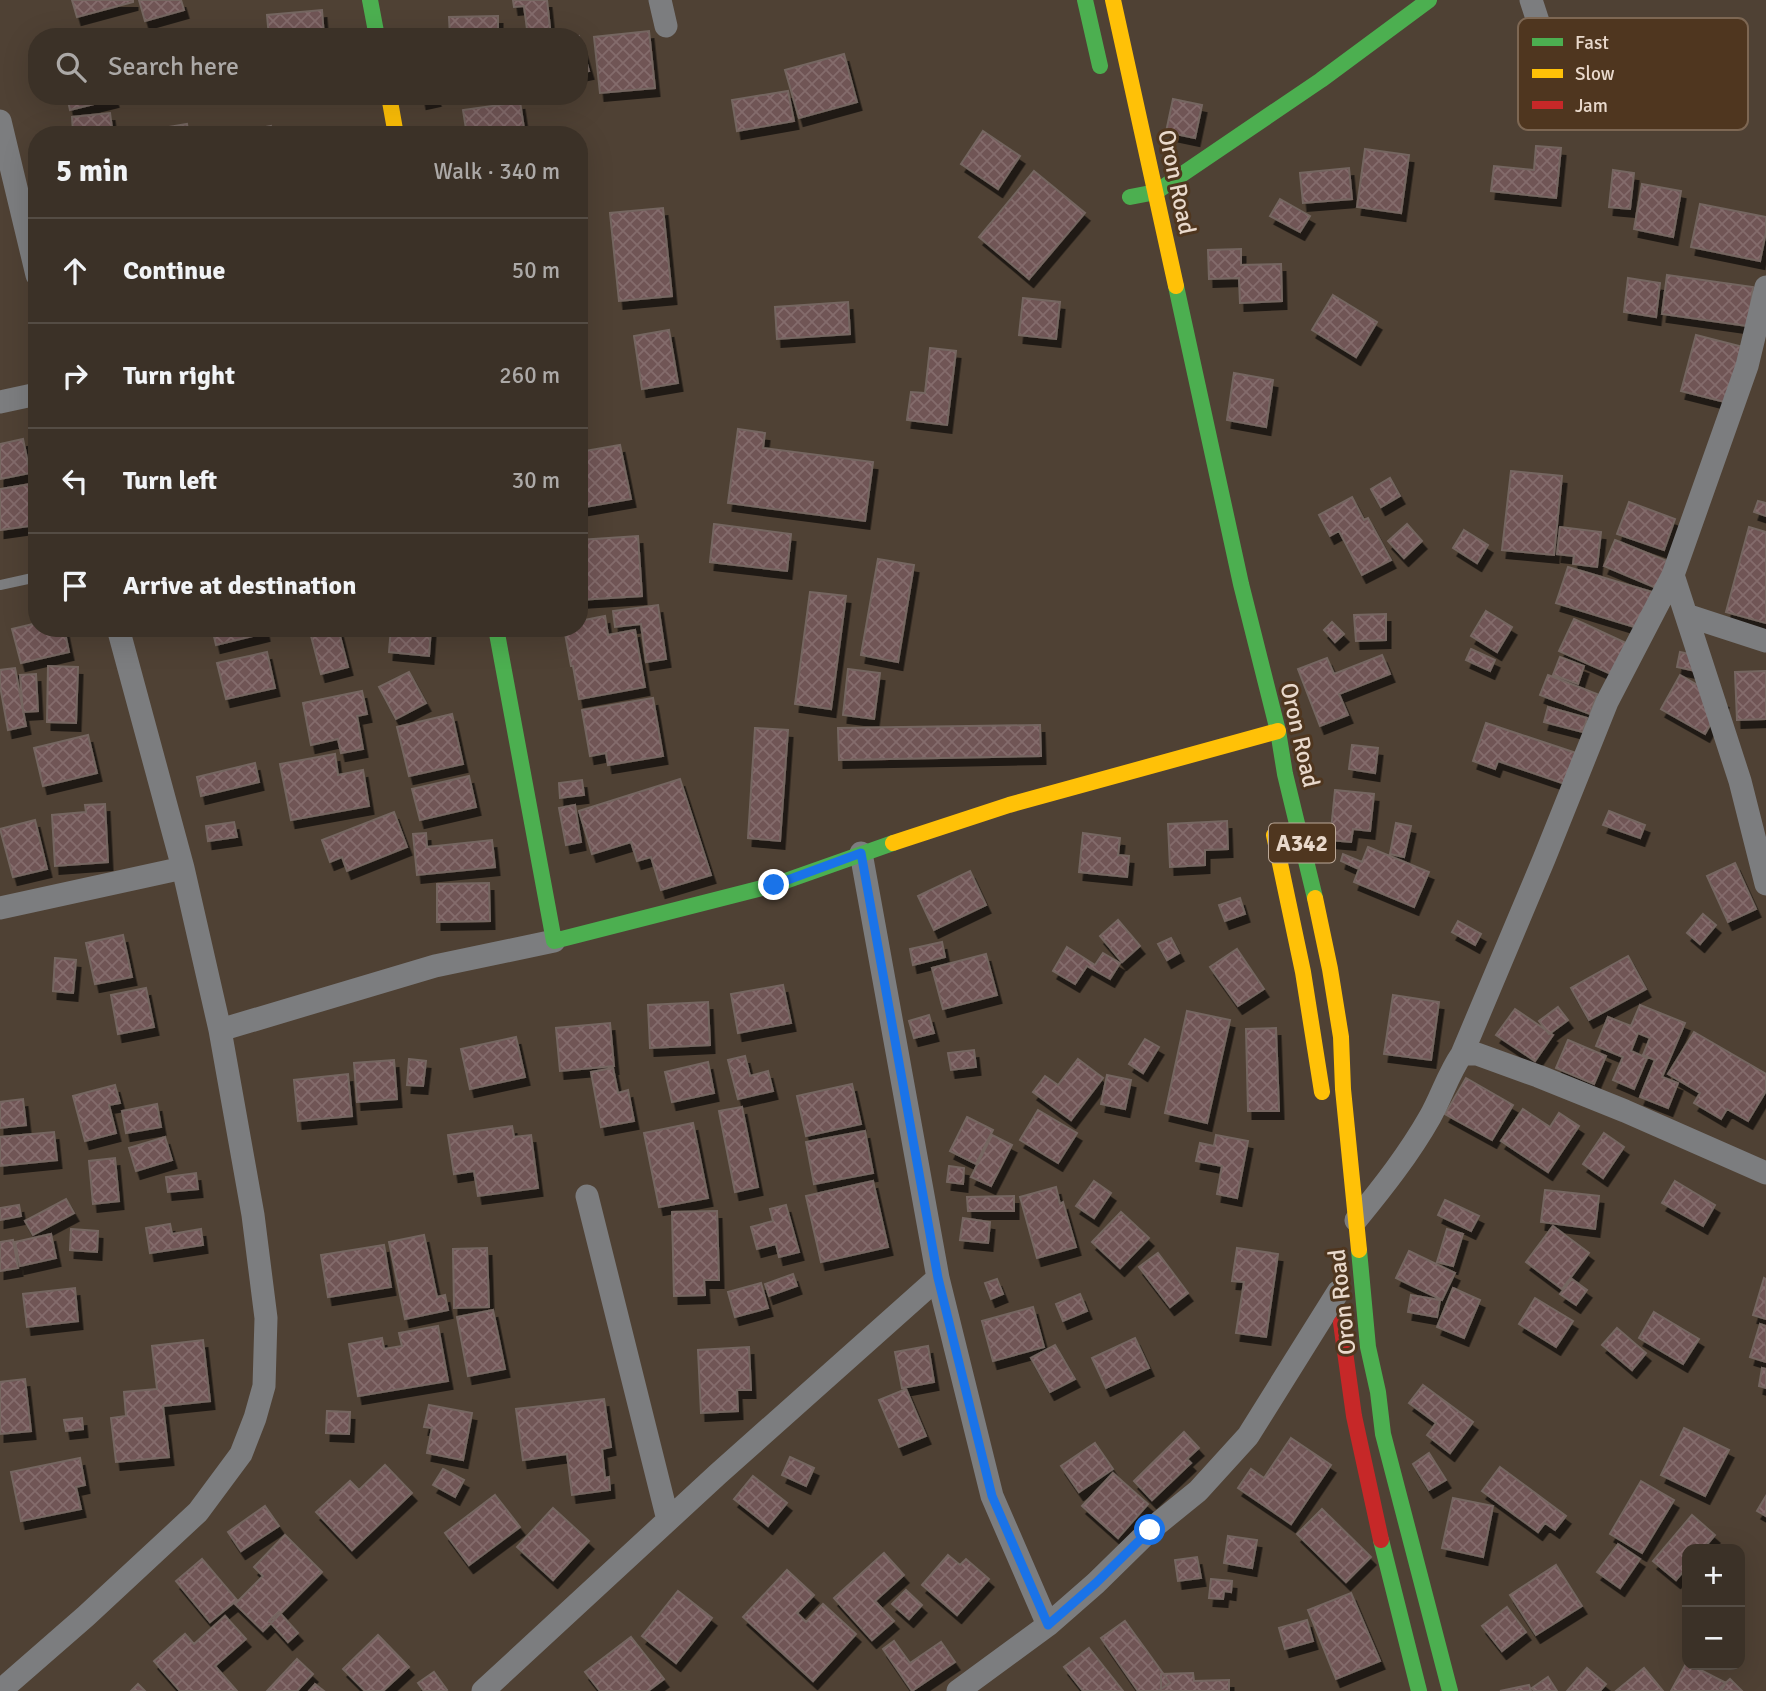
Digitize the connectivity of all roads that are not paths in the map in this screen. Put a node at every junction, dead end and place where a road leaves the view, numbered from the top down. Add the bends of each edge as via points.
1 (370, 0) edge
2 (660, 0) edge
3 (1086, 0) edge
4 (1113, 0) edge
5 (1429, 0) edge
6 (1531, 0) edge
7 (1537, 18) edge
8 (666, 26) dead end
9 (375, 28) edge
10 (1103, 79) dead end
11 (391, 105) edge
12 (0, 121) edge
13 (394, 126) edge
14 (1156, 192) junction
15 (1130, 197) dead end
16 (28, 238) edge
17 (1766, 287) edge
18 (28, 396) edge
19 (0, 402) edge
20 (1673, 575) junction
21 (28, 579) edge
22 (0, 585) edge
23 (1686, 615) junction
24 (120, 637) edge
25 (498, 637) edge
26 (1766, 641) edge
27 (1278, 731) junction
28 (1269, 815) dead end
29 (861, 853) junction
30 (183, 868) junction
31 (1766, 884) edge
32 (0, 908) edge
33 (554, 941) junction
34 (220, 1030) junction
35 (1462, 1054) junction
36 (1324, 1112) dead end
37 (1766, 1173) edge
38 (587, 1196) dead end
39 (1356, 1220) junction
40 (938, 1278) junction
41 (1338, 1287) joint
42 (668, 1520) junction
43 (1048, 1625) junction
44 (0, 1691) edge
45 (483, 1691) edge
46 (958, 1691) edge
47 (1419, 1691) edge
48 (1450, 1691) edge

1 - 9 main road
2 - 8 street
3 - 10 main road
4 - 14 main road, Oron Road / A342
5 - 14 main road
6 - 7 street
11 - 13 main road
12 - 16 street
14 - 15 main road
14 - 27 main road, Oron Road / A342 via 1241,584
17 - 20 street via 1747,366
18 - 19 street
20 - 23 street
20 - 35 street via 1607,702
21 - 22 lane
23 - 26 street
23 - 31 street via 1740,781
24 - 30 street
25 - 33 main road
27 - 29 main road via 1009,805
27 - 39 main road, Oron Road / A342 via 1330,969
28 - 36 main road, A342 via 1303,972
29 - 33 main road via 774,885
29 - 40 street
30 - 32 street
30 - 34 street
33 - 34 street via 435,966
34 - 44 street via 266,1318 264,1386 255,1418 241,1454 198,1512
35 - 37 street via 1477,1054 1538,1076
35 - 39 street via 1396,1171
38 - 42 street
39 - 48 main road, Oron Road / A342 via 1368,1347 1383,1434
40 - 42 street
40 - 43 street via 992,1496
41 - 43 street via 1248,1436 1198,1491
41 - 47 main road, Oron Road via 1357,1438
42 - 45 street
43 - 46 street

